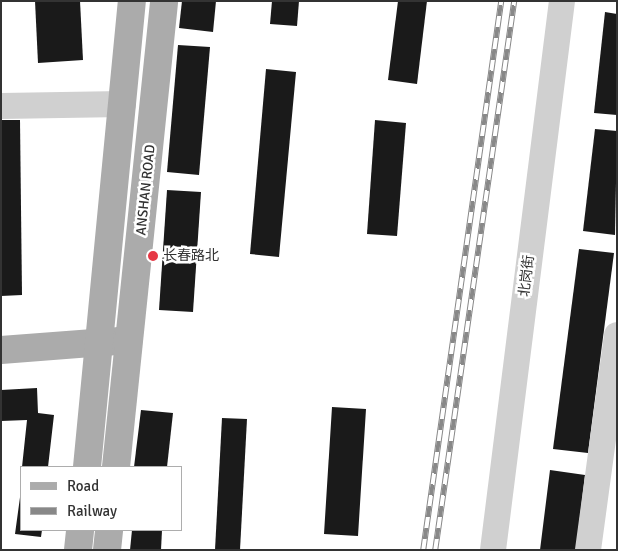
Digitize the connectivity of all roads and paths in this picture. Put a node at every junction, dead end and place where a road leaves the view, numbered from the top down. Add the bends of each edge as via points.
1 (132, 1) edge
2 (164, 1) edge
3 (562, 1) edge
4 (123, 104) junction
5 (1, 106) edge
6 (617, 335) edge
7 (131, 339) junction
8 (99, 343) junction
9 (1, 350) edge
10 (611, 426) edge
11 (87, 466) edge
12 (116, 466) edge
13 (80, 531) edge
14 (109, 531) edge
15 (78, 550) edge
16 (107, 550) edge
17 (493, 550) edge
18 (588, 550) edge

1 - 4 main road
2 - 7 main road, ANSHAN ROAD
3 - 17 street, 北岗街
4 - 5 street
4 - 8 main road
6 - 10 street
7 - 8 main road
7 - 12 main road, ANSHAN ROAD
8 - 9 main road
8 - 11 main road
10 - 18 street
13 - 15 main road
14 - 16 main road

